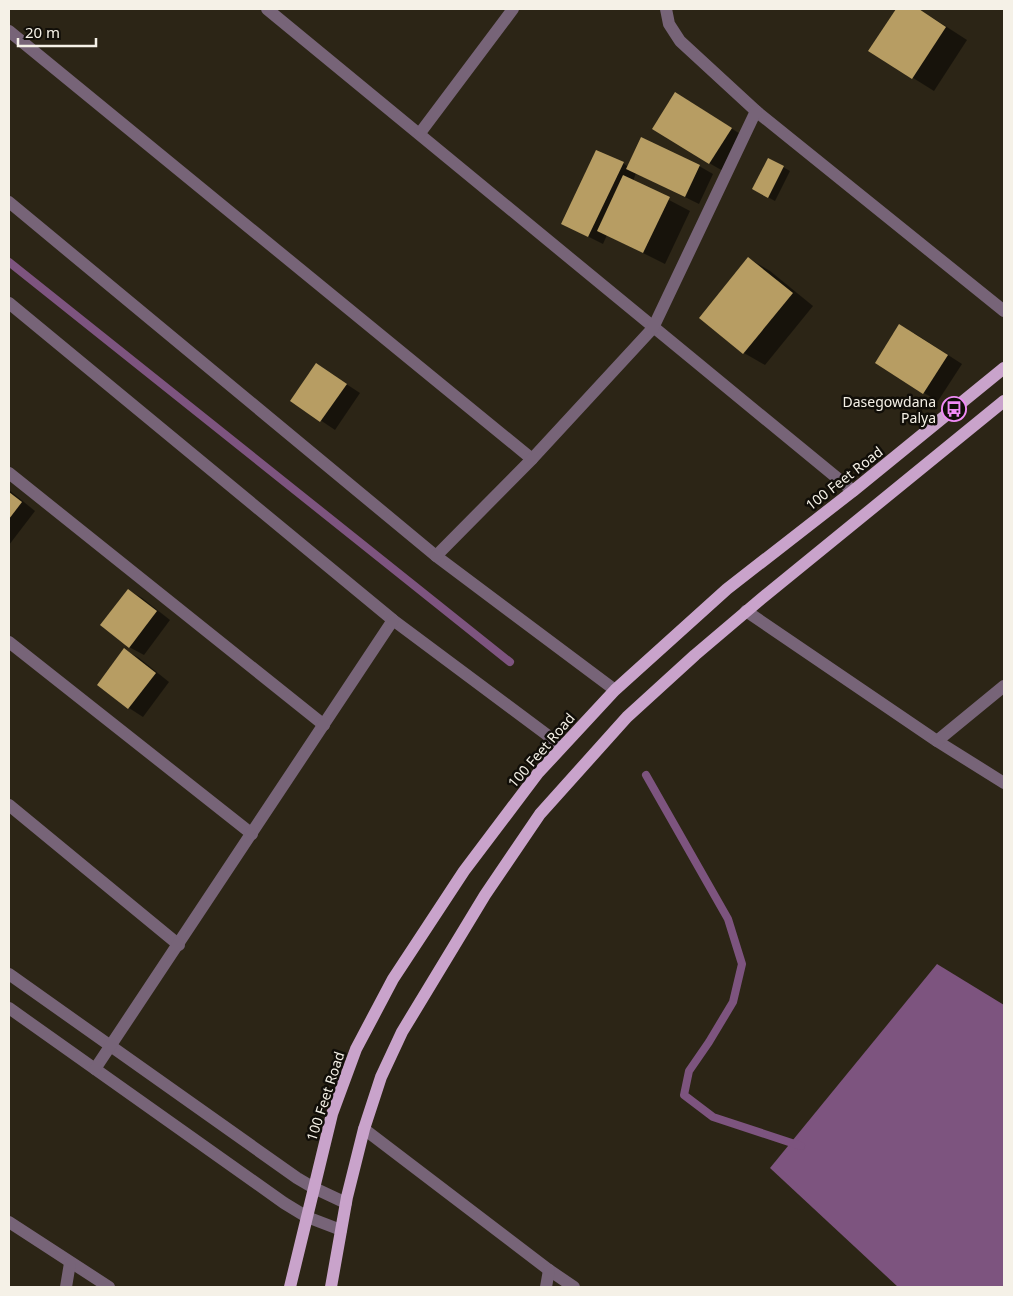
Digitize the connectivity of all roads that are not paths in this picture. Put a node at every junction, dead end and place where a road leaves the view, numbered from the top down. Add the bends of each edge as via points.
1 (266, 9) edge
2 (513, 9) edge
3 (666, 9) edge
4 (9, 31) edge
5 (756, 111) junction
6 (420, 133) junction
7 (9, 202) edge
8 (9, 303) edge
9 (1004, 311) edge
10 (653, 328) junction
11 (1004, 368) edge
12 (1004, 401) edge
13 (532, 460) junction
14 (9, 473) edge
15 (853, 491) junction
16 (436, 556) junction
17 (746, 611) junction
18 (393, 620) junction
19 (9, 642) edge
20 (1004, 686) edge
21 (615, 690) junction
22 (324, 725) junction
23 (937, 741) junction
24 (562, 746) junction
25 (1004, 783) edge
26 (9, 805) edge
27 (252, 834) junction
28 (179, 945) junction
29 (9, 974) edge
30 (9, 1008) edge
31 (110, 1046) junction
32 (95, 1069) junction
33 (364, 1129) junction
34 (314, 1188) junction
35 (346, 1203) junction
36 (307, 1217) junction
37 (9, 1222) edge
38 (341, 1230) junction
39 (70, 1263) junction
40 (549, 1270) junction
41 (66, 1287) edge
42 (109, 1287) edge
43 (290, 1287) edge
44 (330, 1287) edge
45 (546, 1287) edge
46 (574, 1287) edge

1 - 6 street
2 - 6 street
3 - 5 street via 669,24 680,41
4 - 13 street
5 - 9 street
5 - 10 street
6 - 10 street
7 - 16 street
8 - 18 street
10 - 13 street
10 - 15 street
11 - 15 main road, 100 Feet Road
12 - 17 main road
13 - 16 street
14 - 22 street
15 - 21 main road, 100 Feet Road via 727,588
16 - 21 street
17 - 23 street
17 - 33 main road via 627,717 540,814 485,895 402,1032 381,1077
18 - 22 street
18 - 24 street
19 - 27 street
20 - 23 street
21 - 24 main road, 100 Feet Road
22 - 27 street
23 - 25 street
24 - 34 main road, 100 Feet Road via 464,871 393,979 356,1050 332,1114
26 - 28 street
27 - 28 street
28 - 31 street
29 - 31 street
30 - 32 street
31 - 32 street
31 - 34 street
32 - 36 street
33 - 35 main road
33 - 40 street
34 - 35 street
34 - 36 main road, 100 Feet Road
35 - 38 main road
36 - 38 street
36 - 43 main road, 100 Feet Road
37 - 39 street
38 - 44 main road
39 - 41 street
39 - 42 street
40 - 45 street
40 - 46 street

